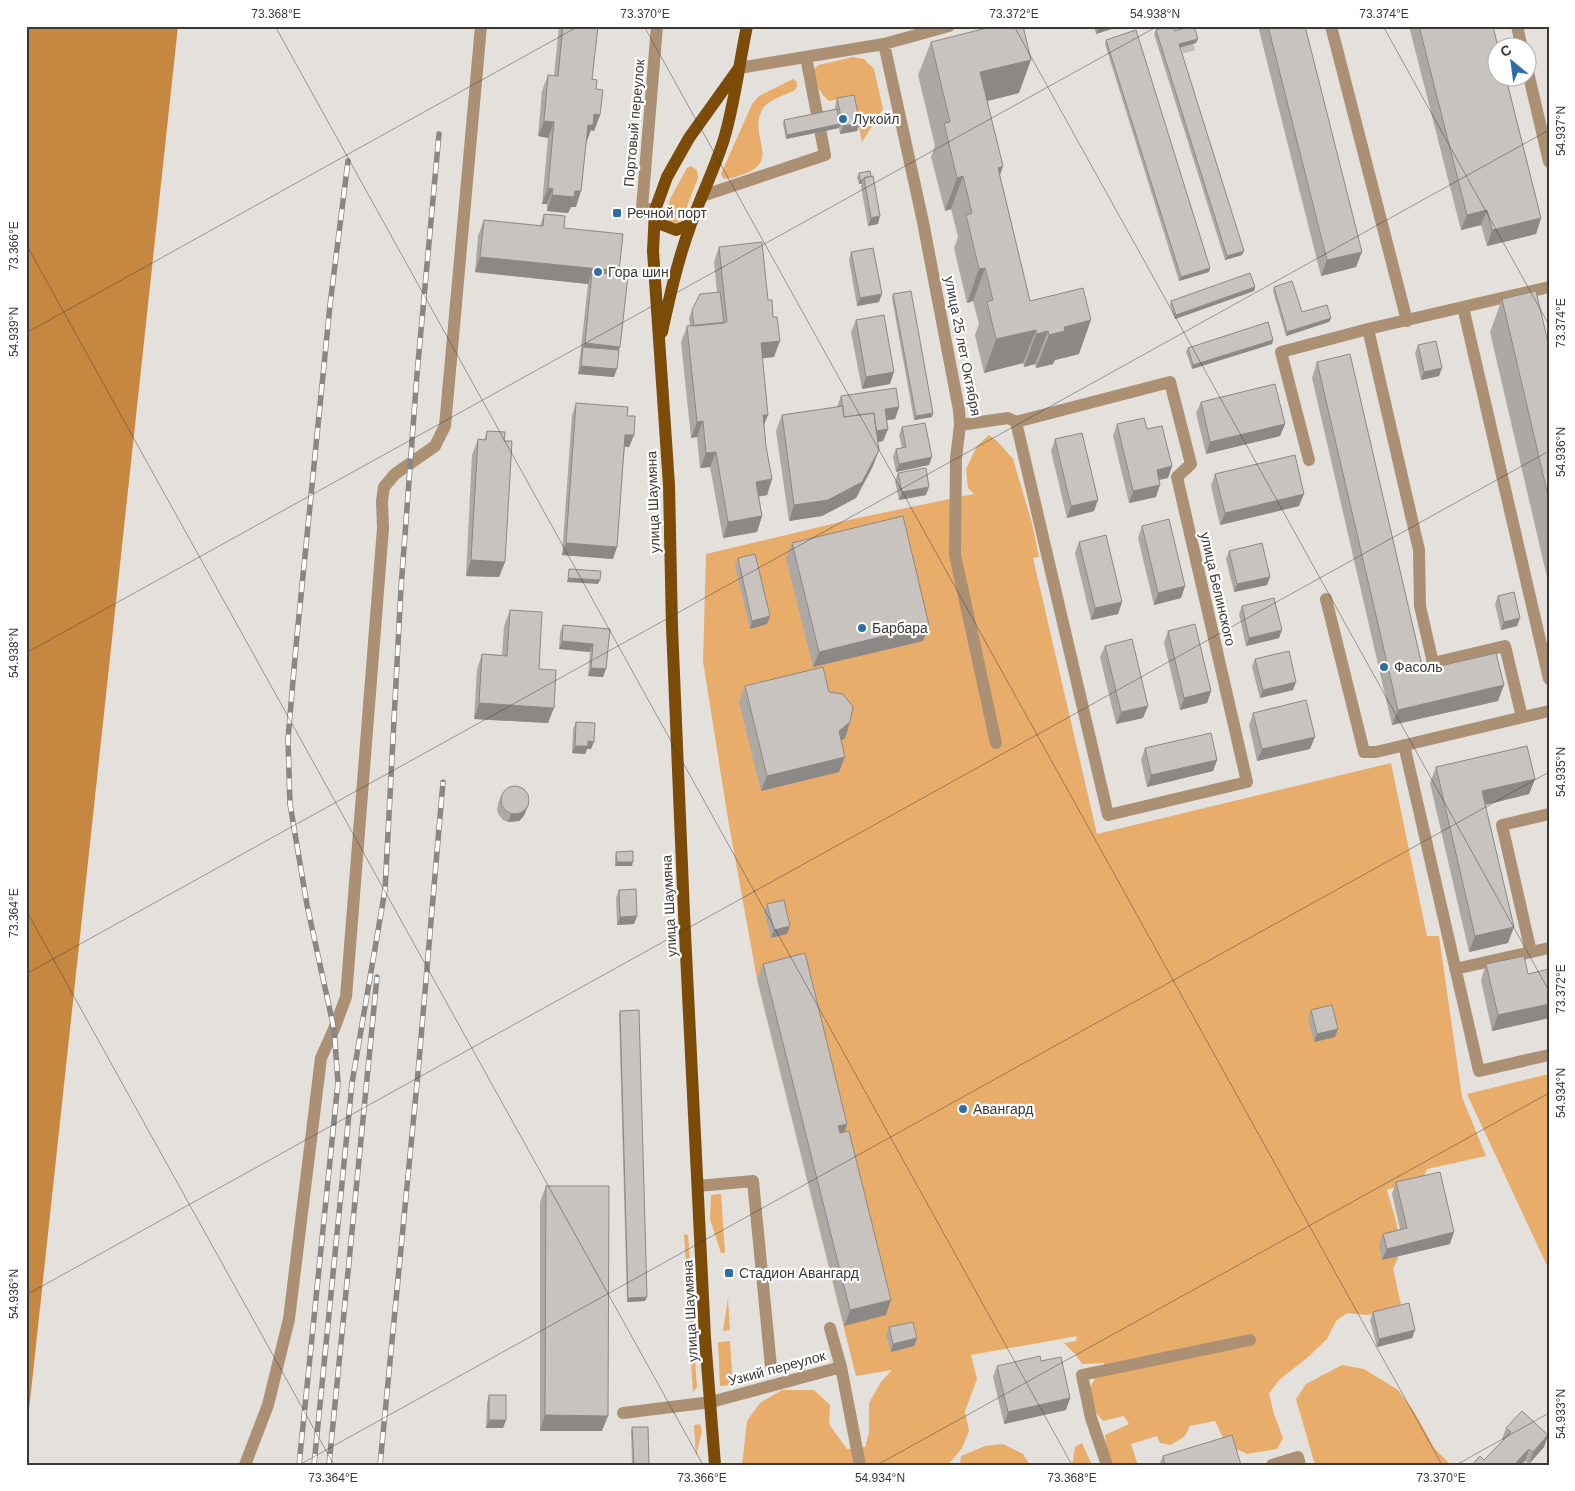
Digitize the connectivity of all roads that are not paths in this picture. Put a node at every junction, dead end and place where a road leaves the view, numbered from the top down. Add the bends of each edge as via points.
1 (481, 26) edge
2 (657, 26) edge
3 (747, 26) edge
4 (949, 26) edge
5 (1332, 26) edge
6 (884, 44) junction
7 (806, 57) junction
8 (738, 68) junction
9 (1532, 88) edge
10 (1549, 162) edge
11 (702, 196) junction
12 (655, 210) junction
13 (691, 224) junction
14 (1549, 287) edge
15 (1463, 307) junction
16 (1407, 321) junction
17 (1368, 329) junction
18 (659, 346) junction
19 (1016, 422) junction
20 (960, 425) junction
21 (1309, 460) dead end
22 (1326, 599) dead end
23 (1549, 679) edge
24 (1549, 711) edge
25 (1522, 718) junction
26 (996, 743) dead end
27 (1404, 745) junction
28 (1549, 814) edge
29 (1549, 948) edge
30 (1532, 952) junction
31 (1455, 969) junction
32 (1549, 1055) edge
33 (698, 1186) junction
34 (830, 1328) dead end
35 (1250, 1340) dead end
36 (771, 1367) dead end
37 (841, 1367) junction
38 (711, 1402) junction
39 (623, 1413) dead end
40 (245, 1465) edge
41 (715, 1465) edge
42 (860, 1465) edge
43 (1107, 1465) edge
44 (1272, 1465) edge
45 (1300, 1465) edge

1 - 40 street via 445,426 435,446 394,474 384,487 346,997 321,1058 290,1319 268,1405
2 - 12 street, Портовый переулок via 642,208
3 - 8 main road
4 - 6 street
5 - 16 street
6 - 7 street
6 - 20 street, улица 25 лет Октября via 923,222
7 - 8 street
7 - 11 street via 826,155
8 - 11 main road, улица Шаумяна via 734,103
8 - 12 main road, улица Шаумяна via 689,138 667,178
9 - 10 street
11 - 13 main road, улица Шаумяна
12 - 13 main road via 663,225 676,230
12 - 18 main road, улица Шаумяна via 653,251
13 - 18 main road, улица Шаумяна
14 - 15 street
15 - 16 street
15 - 23 street
16 - 17 street
17 - 21 street via 1281,352
17 - 25 street via 1420,550 1420,606 1433,663 1505,646
18 - 33 main road, улица Шаумяна via 669,484 682,884
19 - 19 street, улица Белинского via 1170,382 1191,464 1177,477 1247,782 1108,815
19 - 20 street, улица 25 лет Октября via 1008,418
20 - 26 street via 956,458 955,555
22 - 27 street via 1364,752
24 - 25 street
25 - 27 street
27 - 31 street
28 - 30 street via 1502,824
29 - 30 street
30 - 31 street
31 - 32 street via 1479,1071
33 - 36 street via 753,1181
33 - 38 main road, улица Шаумяна
34 - 37 street
35 - 43 street via 1082,1375 1091,1418
37 - 38 street, Узкий переулок
37 - 42 street, Узкий переулок
38 - 39 street, Узкий переулок
38 - 41 main road, улица Шаумяна
44 - 45 street via 1298,1457

